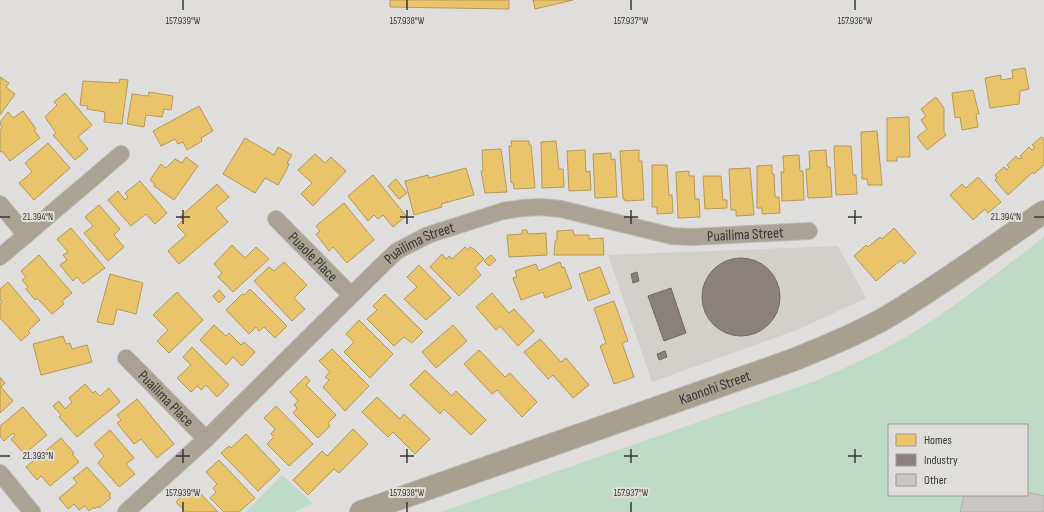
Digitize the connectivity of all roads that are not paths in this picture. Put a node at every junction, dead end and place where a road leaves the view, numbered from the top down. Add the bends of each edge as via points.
1 (121, 154) dead end
2 (0, 204) edge
3 (1044, 212) edge
4 (276, 219) dead end
5 (809, 231) dead end
6 (26, 235) junction
7 (0, 257) edge
8 (351, 295) junction
9 (126, 358) dead end
10 (206, 439) junction
11 (0, 473) edge
12 (32, 512) edge
13 (126, 512) edge
14 (361, 512) edge

1 - 6 street
2 - 6 street
3 - 14 street, Kaonohi Street via 916,299 824,348
4 - 8 street, Puaole Place
5 - 8 street, Puailima Street via 672,236 561,209 523,208 503,211 414,241 392,256
6 - 7 street
8 - 10 street, Puailima Street
9 - 10 street, Puailima Place
10 - 13 street, Puailima Street
11 - 12 street

